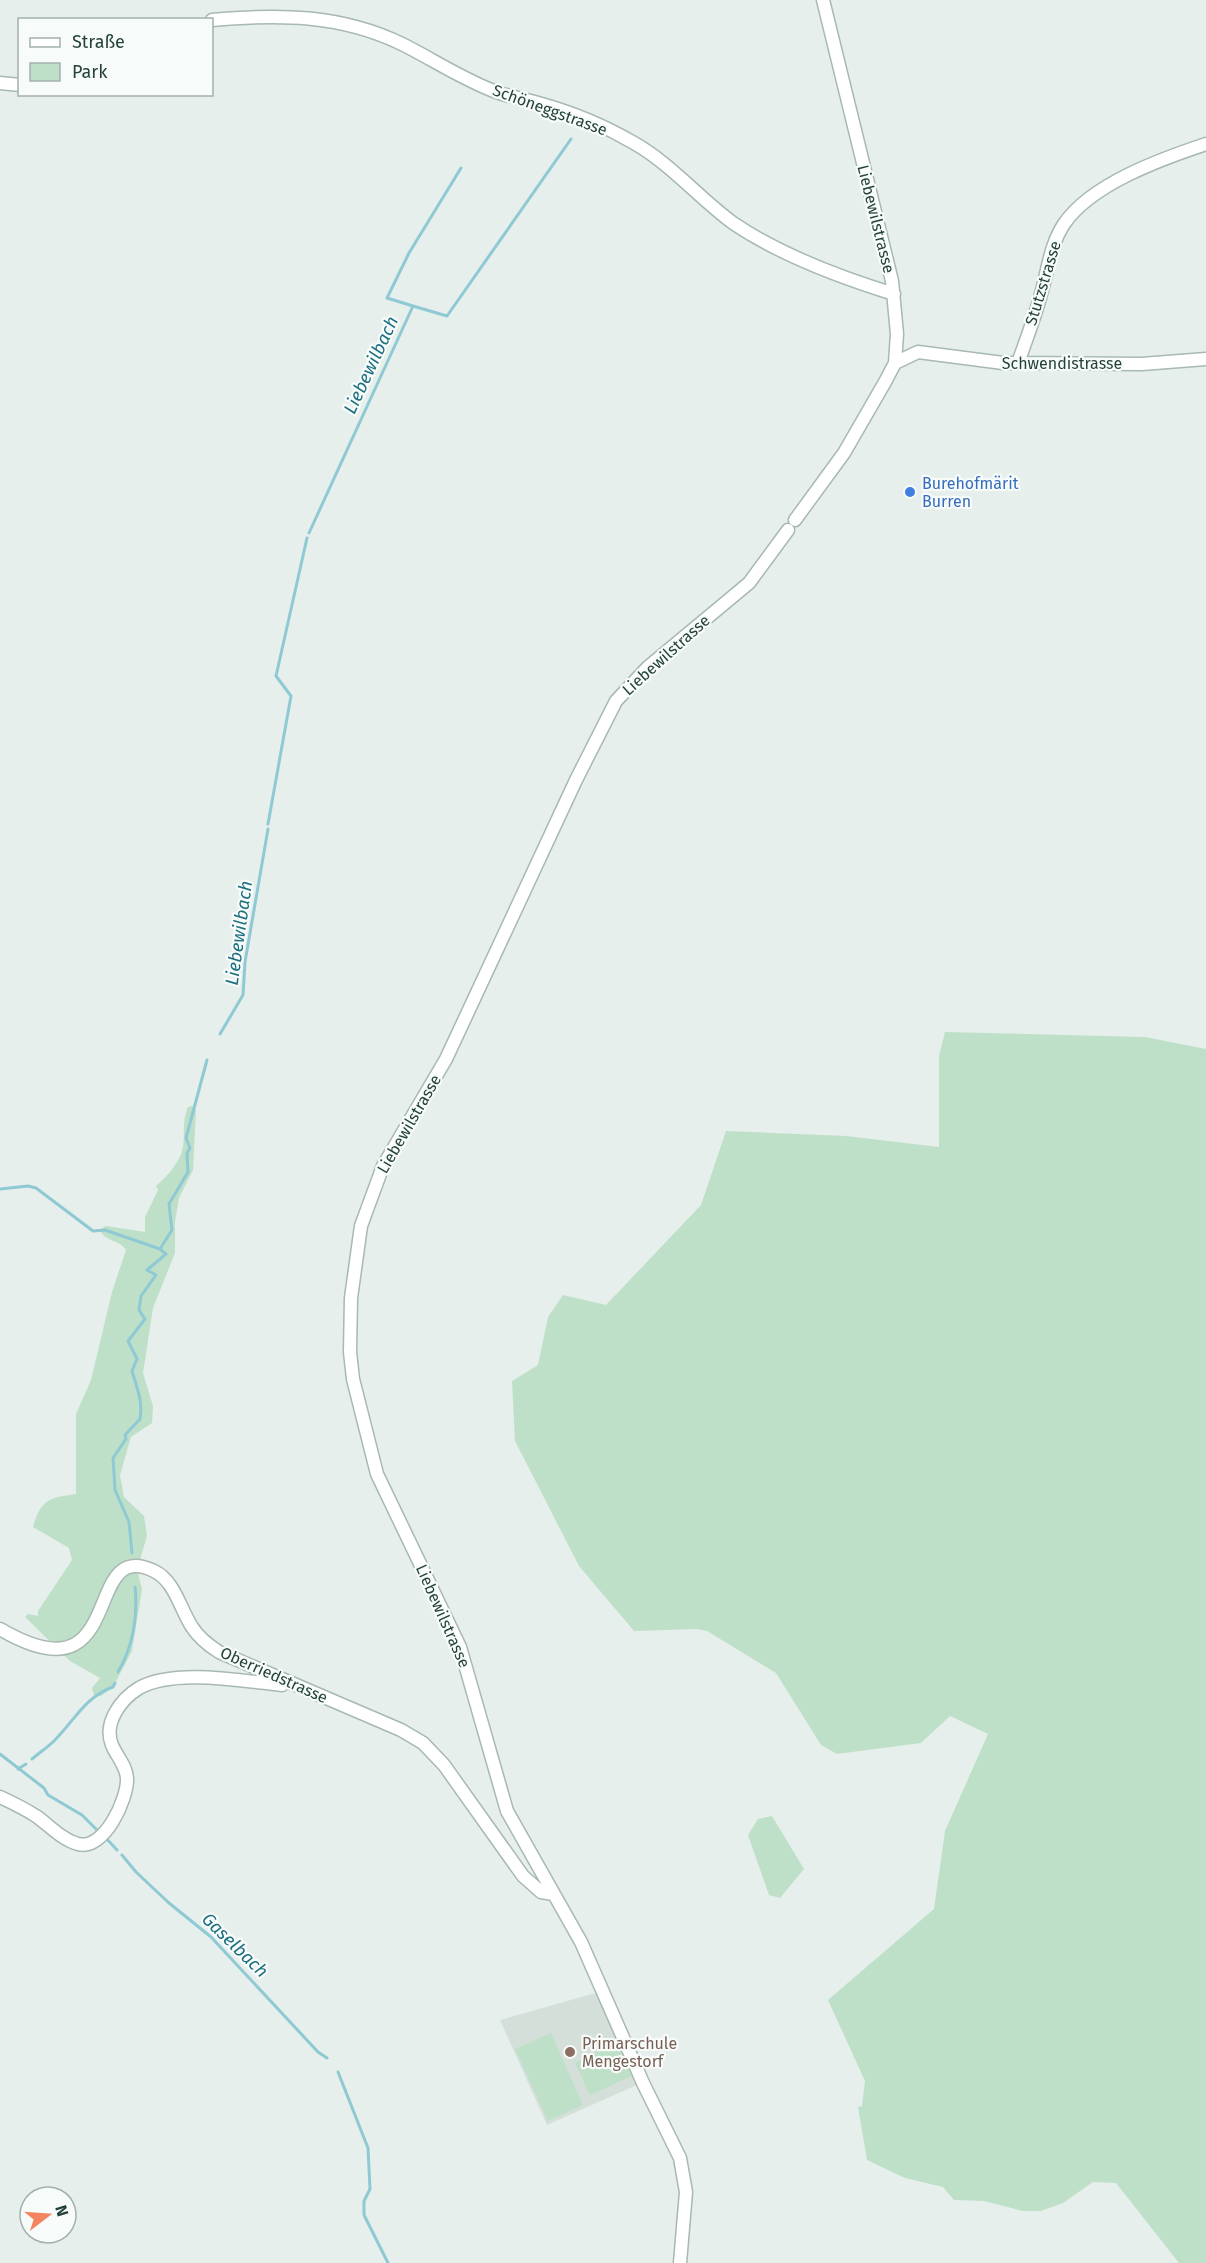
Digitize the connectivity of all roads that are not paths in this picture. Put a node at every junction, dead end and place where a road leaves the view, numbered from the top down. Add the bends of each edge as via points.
1 (823, 0) edge
2 (213, 20) edge
3 (0, 83) edge
4 (18, 85) edge
5 (1206, 144) edge
6 (894, 294) junction
7 (897, 334) junction
8 (918, 352) junction
9 (1206, 359) edge
10 (895, 363) junction
11 (1018, 363) junction
12 (0, 1629) edge
13 (292, 1684) junction
14 (0, 1797) edge
15 (554, 1894) junction
16 (680, 2263) edge

1 - 6 street, Liebewilstrasse
2 - 6 street, Schöneggstrasse via 307,16 376,33 473,82 607,129 655,158 731,221 776,249
3 - 4 street
5 - 11 street, Stutzstrasse via 1121,180 1092,196 1071,216 1052,250 1042,294
6 - 7 street, Liebewilstrasse
7 - 8 street
7 - 10 street, Liebewilstrasse
8 - 10 street
8 - 11 street, Schwendistrasse
9 - 11 street, Schwendistrasse via 1142,364
10 - 15 street, Liebewilstrasse via 844,453 748,583 648,667 616,701 446,1059 383,1166 369,1200 356,1251 350,1352 371,1456 385,1494 460,1647 507,1811
12 - 13 street, Oberriedstrasse via 38,1648 71,1646 90,1633 114,1579 126,1570 145,1568 167,1582 203,1640 230,1658
13 - 14 street via 172,1679 154,1682 132,1693 115,1713 110,1733 125,1768 127,1787 105,1833 92,1843 74,1842
13 - 15 street, Oberriedstrasse via 423,1743 444,1765 523,1876 541,1892
15 - 16 street, Liebewilstrasse via 581,1942 680,2158 686,2192

